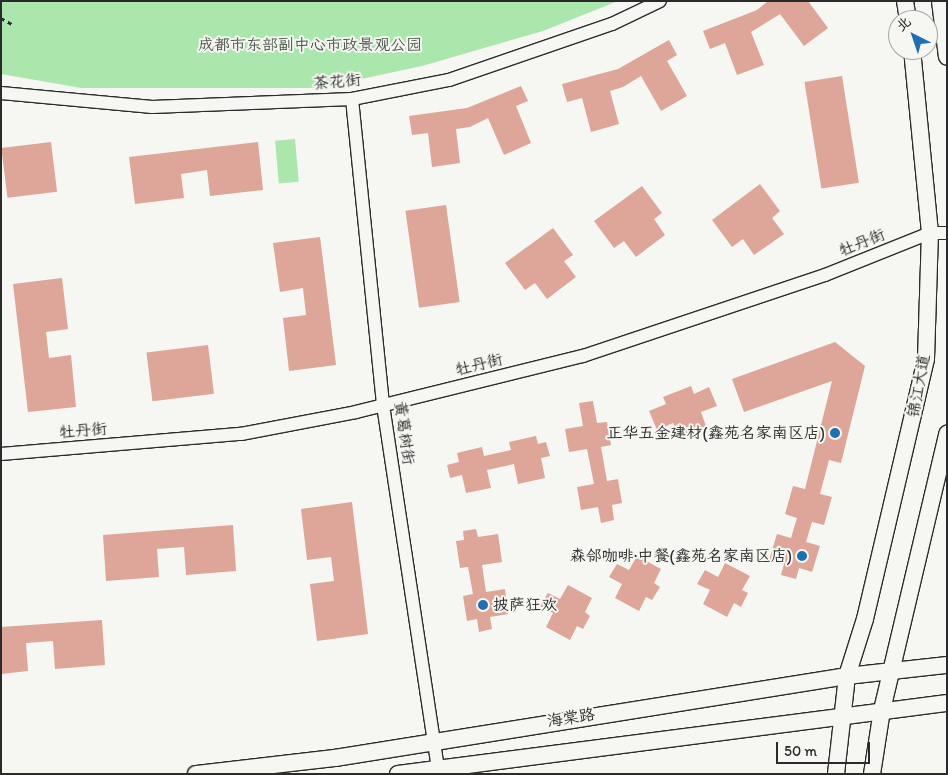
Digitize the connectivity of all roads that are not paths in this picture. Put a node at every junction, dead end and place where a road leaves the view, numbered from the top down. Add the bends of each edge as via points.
1 (660, 1) edge
2 (940, 1) edge
3 (947, 57) edge
4 (913, 60) edge
5 (1, 93) edge
6 (352, 100) junction
7 (947, 232) edge
8 (930, 233) junction
9 (383, 405) junction
10 (947, 434) edge
11 (1, 454) edge
12 (947, 664) edge
13 (893, 670) junction
14 (847, 676) junction
15 (947, 703) edge
16 (882, 710) junction
17 (840, 714) junction
18 (434, 740) junction
19 (439, 772) edge
20 (196, 774) edge
21 (398, 774) edge
22 (836, 774) edge
23 (872, 774) edge

1 - 6 street, 茶花街 via 612,24 449,80
2 - 3 main road
4 - 8 main road, 锦江大道
5 - 6 street, 茶花街 via 152,107
6 - 9 street, 黄葛树街
7 - 8 street, 牡丹街
8 - 9 street, 牡丹街 via 825,275 583,356
8 - 14 main road, 锦江大道 via 926,359 868,609
9 - 11 street, 牡丹街 via 241,434
9 - 18 street, 黄葛树街
10 - 13 main road
12 - 13 main road, 海棠路
13 - 14 main road, 海棠路
13 - 16 main road
14 - 17 main road, 锦江大道
14 - 18 main road, 海棠路
15 - 16 main road, 海棠路
16 - 17 main road, 海棠路
16 - 23 main road
17 - 19 main road, 海棠路
17 - 22 main road, 锦江大道
18 - 19 street, 黄葛树街
18 - 20 main road, 海棠路 via 335,758
19 - 21 main road, 海棠路

